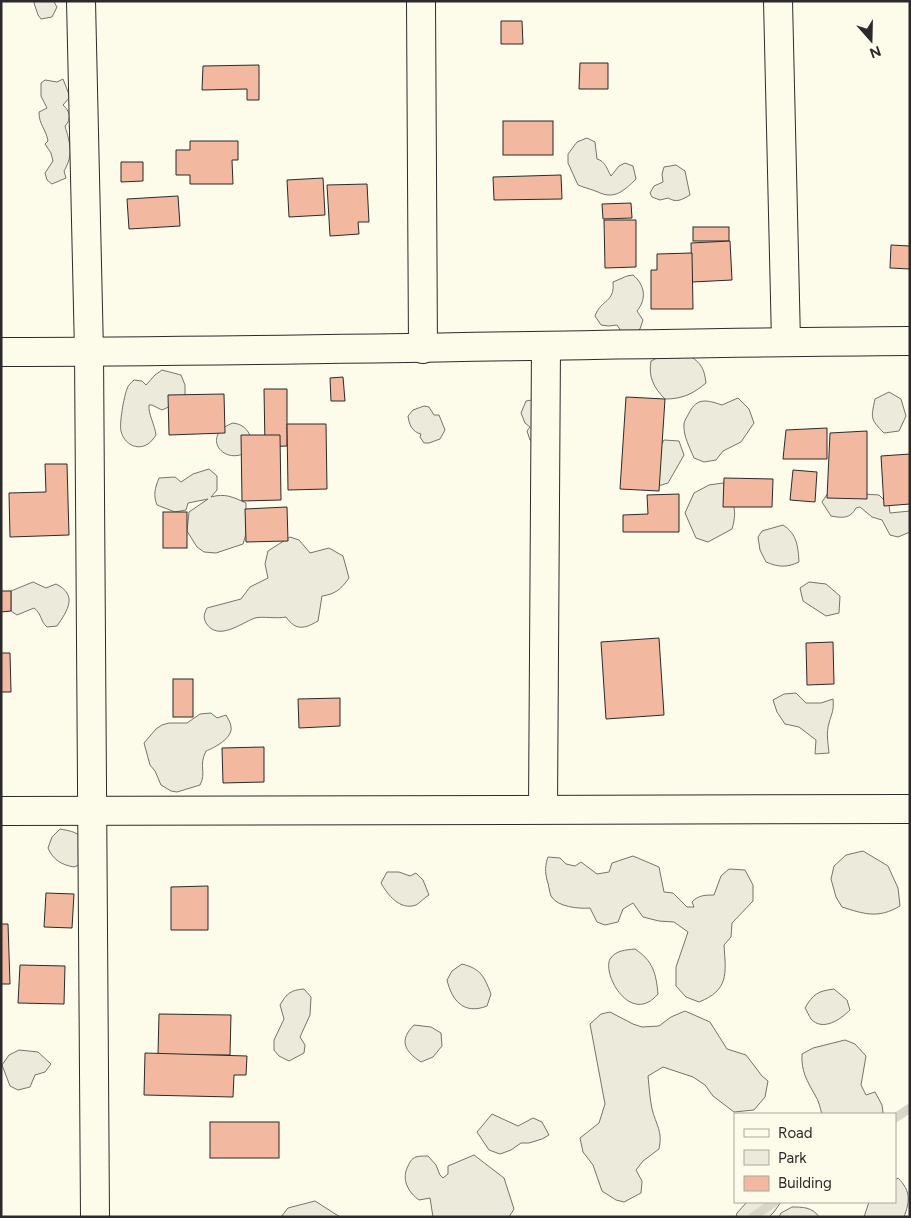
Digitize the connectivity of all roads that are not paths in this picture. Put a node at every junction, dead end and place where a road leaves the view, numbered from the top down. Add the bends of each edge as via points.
1 (81, 1) edge
2 (421, 1) edge
3 (778, 1) edge
4 (910, 341) edge
5 (786, 342) junction
6 (546, 346) junction
7 (423, 349) junction
8 (1, 352) edge
9 (89, 352) junction
10 (543, 809) junction
11 (910, 809) edge
12 (1, 810) edge
13 (91, 810) junction
14 (94, 1217) edge

1 - 9 street
2 - 7 street
3 - 5 street
4 - 5 street
5 - 6 street
6 - 7 street
6 - 10 street
7 - 9 street
8 - 9 street
9 - 13 street
10 - 11 street
10 - 13 street
12 - 13 street
13 - 14 street

